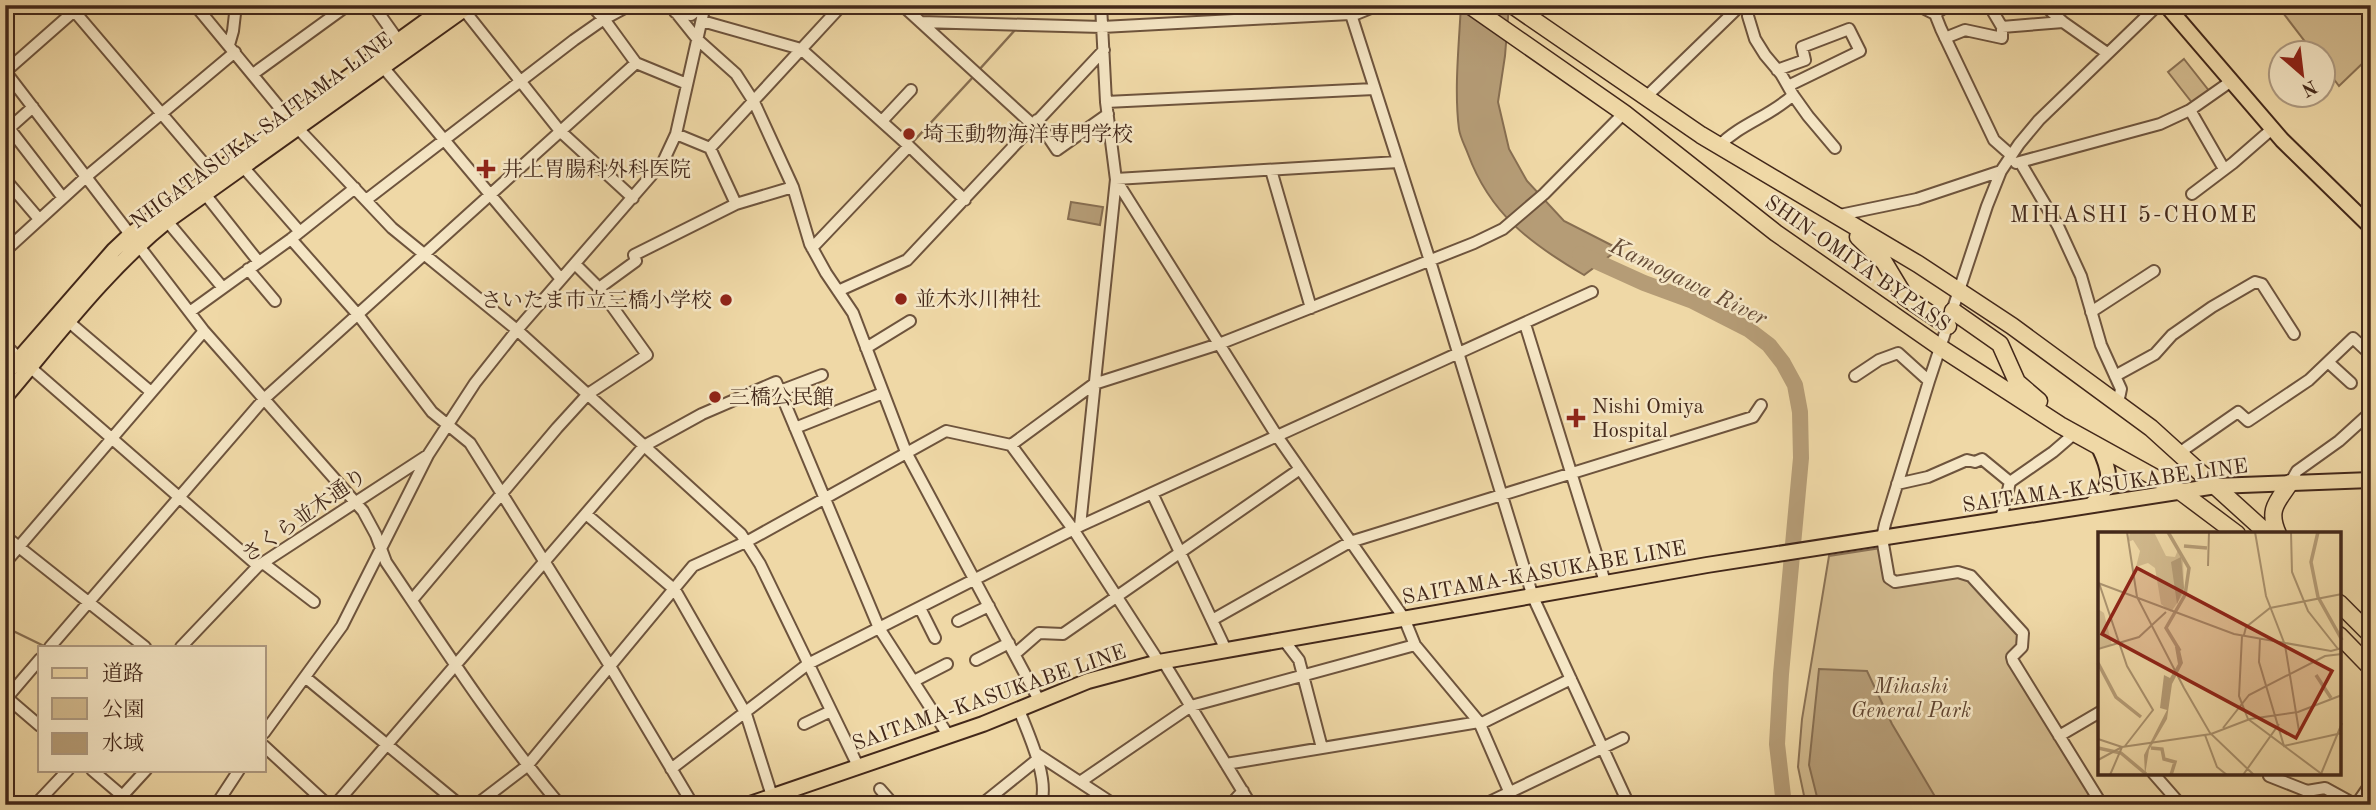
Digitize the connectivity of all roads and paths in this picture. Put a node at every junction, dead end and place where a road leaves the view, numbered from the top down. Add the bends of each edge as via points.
1 (195, 5) edge
2 (236, 5) edge
3 (348, 5) edge
4 (373, 5) edge
5 (448, 5) edge
6 (591, 5) edge
7 (630, 5) edge
8 (705, 5) edge
9 (842, 5) edge
10 (902, 5) edge
11 (1101, 5) edge
12 (1252, 5) edge
13 (1378, 5) edge
14 (1469, 5) edge
15 (1741, 5) edge
16 (1923, 5) edge
17 (1948, 5) edge
18 (1989, 5) edge
19 (2044, 5) edge
20 (2158, 5) edge
21 (2166, 5) edge
22 (1514, 6) edge
23 (74, 7) edge
24 (467, 7) edge
25 (672, 9) edge
26 (1349, 12) edge
27 (1936, 14) junction
28 (1748, 16) dead end
29 (604, 19) junction
30 (1253, 19) junction
31 (702, 21) junction
32 (921, 22) junction
33 (2063, 22) junction
34 (1102, 27) junction
35 (2002, 27) junction
36 (1945, 38) junction
37 (398, 40) junction
38 (698, 40) junction
39 (232, 49) junction
40 (801, 49) junction
41 (1104, 50) junction
42 (2107, 53) junction
43 (636, 63) junction
44 (383, 67) junction
45 (1777, 70) junction
46 (5, 71) edge
47 (253, 74) junction
48 (521, 81) junction
49 (2230, 82) junction
50 (687, 85) junction
51 (1374, 89) junction
52 (911, 90) dead end
53 (1790, 91) junction
54 (1646, 97) junction
55 (754, 102) junction
56 (1106, 102) junction
57 (33, 107) junction
58 (2190, 110) junction
59 (1624, 113) junction
60 (1108, 114) junction
61 (162, 115) junction
62 (882, 121) junction
63 (1035, 122) junction
64 (293, 124) junction
65 (2272, 129) junction
66 (7, 130) edge
67 (560, 131) junction
68 (676, 134) junction
69 (444, 139) junction
70 (909, 146) junction
71 (1719, 146) junction
72 (710, 148) junction
73 (1835, 148) dead end
74 (1398, 162) junction
75 (2009, 163) junction
76 (244, 168) junction
77 (2224, 169) junction
78 (1271, 170) junction
79 (213, 174) junction
80 (86, 177) junction
81 (5, 179) edge
82 (1116, 179) junction
83 (793, 187) junction
84 (355, 188) junction
85 (205, 194) junction
86 (489, 194) junction
87 (2192, 194) dead end
88 (63, 198) junction
89 (633, 198) junction
90 (366, 200) junction
91 (965, 200) junction
92 (736, 204) junction
93 (1835, 216) junction
94 (39, 219) junction
95 (167, 221) junction
96 (2371, 227) edge
97 (295, 236) junction
98 (135, 239) junction
99 (812, 248) junction
100 (5, 251) edge
101 (424, 254) junction
102 (258, 261) junction
103 (1430, 261) junction
104 (575, 264) junction
105 (248, 269) junction
106 (2154, 271) dead end
107 (561, 279) junction
108 (223, 288) junction
109 (599, 288) junction
110 (838, 291) junction
111 (1959, 291) junction
112 (1592, 292) dead end
113 (275, 301) dead end
114 (1311, 308) junction
115 (191, 311) junction
116 (2091, 312) junction
117 (359, 316) junction
118 (1950, 319) junction
119 (910, 321) dead end
120 (69, 322) junction
121 (1525, 324) junction
122 (517, 330) junction
123 (204, 331) junction
124 (2294, 334) dead end
125 (1219, 344) junction
126 (5, 345) edge
127 (866, 348) junction
128 (1941, 348) junction
129 (1459, 354) junction
130 (2371, 355) edge
131 (2328, 362) junction
132 (25, 363) junction
133 (5, 375) edge
134 (822, 375) dead end
135 (1855, 376) dead end
136 (2115, 376) junction
137 (1929, 382) junction
138 (2351, 383) dead end
139 (1094, 384) junction
140 (779, 391) junction
141 (151, 392) junction
142 (883, 393) junction
143 (588, 394) junction
144 (5, 397) edge
145 (264, 399) junction
146 (2118, 402) junction
147 (1761, 405) dead end
148 (2371, 413) edge
149 (447, 425) junction
150 (795, 428) junction
151 (2075, 433) junction
152 (1277, 436) junction
153 (112, 438) junction
154 (1012, 445) junction
155 (644, 446) junction
156 (2099, 447) junction
157 (906, 452) junction
158 (2179, 453) junction
159 (428, 455) junction
160 (1300, 469) junction
161 (1571, 473) junction
162 (2371, 480) edge
163 (2010, 482) junction
164 (2290, 483) junction
165 (1897, 484) junction
166 (2217, 486) junction
167 (2181, 492) junction
168 (503, 493) junction
169 (1152, 493) junction
170 (1502, 494) junction
171 (180, 497) junction
172 (825, 499) junction
173 (354, 502) junction
174 (2091, 506) junction
175 (586, 514) junction
176 (2001, 519) junction
177 (1076, 527) junction
178 (2236, 532) edge
179 (2266, 532) edge
180 (2277, 532) edge
181 (5, 536) edge
182 (1882, 538) junction
183 (748, 541) junction
184 (1350, 542) junction
185 (19, 547) junction
186 (382, 550) junction
187 (1180, 551) junction
188 (544, 561) junction
189 (5, 563) edge
190 (261, 565) junction
191 (974, 580) junction
192 (1605, 582) junction
193 (675, 590) junction
194 (1116, 595) junction
195 (1533, 597) junction
196 (412, 600) junction
197 (89, 602) junction
198 (314, 602) dead end
199 (2341, 605) edge
200 (989, 606) junction
201 (920, 608) junction
202 (1404, 618) junction
203 (1212, 620) junction
204 (958, 621) dead end
205 (879, 628) junction
206 (2371, 635) edge
207 (2341, 637) edge
208 (935, 638) dead end
209 (1283, 639) junction
210 (1009, 643) junction
211 (1415, 645) junction
212 (51, 646) edge
213 (144, 646) edge
214 (182, 646) edge
215 (1226, 650) junction
216 (1015, 654) junction
217 (976, 660) dead end
218 (38, 661) edge
219 (1161, 662) junction
220 (456, 664) junction
221 (808, 664) junction
222 (947, 664) dead end
223 (611, 666) junction
224 (2371, 668) edge
225 (1303, 675) junction
226 (305, 677) junction
227 (1571, 679) junction
228 (914, 681) junction
229 (6, 698) edge
230 (1040, 702) junction
231 (1191, 706) junction
232 (1019, 710) junction
233 (831, 711) junction
234 (2098, 713) edge
235 (746, 714) junction
236 (1480, 723) junction
237 (38, 724) edge
238 (804, 724) dead end
239 (266, 730) edge
240 (948, 735) junction
241 (2059, 736) junction
242 (1623, 738) dead end
243 (387, 745) junction
244 (1602, 747) junction
245 (1322, 748) junction
246 (266, 749) edge
247 (1038, 756) junction
248 (1226, 764) junction
249 (527, 766) junction
250 (858, 766) junction
251 (671, 769) junction
252 (66, 772) edge
253 (94, 772) edge
254 (144, 772) edge
255 (238, 772) edge
256 (2155, 775) edge
257 (2269, 776) dead end
258 (1080, 782) junction
259 (2369, 787) edge
260 (880, 789) dead end
261 (1243, 791) junction
262 (1508, 791) junction
263 (122, 796) junction
264 (772, 796) junction
265 (888, 803) edge
266 (751, 804) edge
267 (35, 805) edge
268 (114, 805) edge
269 (133, 805) edge
270 (216, 805) edge
271 (328, 805) edge
272 (335, 805) edge
273 (460, 805) edge
274 (476, 805) edge
275 (560, 805) edge
276 (693, 805) edge
277 (981, 805) edge
278 (1041, 805) edge
279 (1115, 805) edge
280 (1230, 805) edge
281 (1251, 805) edge
282 (1483, 805) edge
283 (1515, 805) edge
284 (1629, 805) edge
285 (2102, 805) edge
286 (2181, 805) edge

1 - 39 street
2 - 39 street
3 - 47 street
4 - 37 street
5 - 37 main road, NIIGATASUKA-SAITAMA LINE
6 - 29 street
7 - 29 street
8 - 25 street via 691,15
8 - 31 street
9 - 40 street
10 - 32 street
11 - 34 street
12 - 30 street
13 - 26 street
14 - 59 highway, SHIN-OMIYA BYPASS
15 - 54 street
16 - 27 street
17 - 27 street
18 - 35 street
19 - 33 street
20 - 42 street
21 - 49 main road
22 - 54 highway, SHIN-OMIYA BYPASS
23 - 46 street
23 - 61 street
24 - 44 main road, NIIGATASUKA-SAITAMA LINE
24 - 48 street
25 - 38 street
26 - 30 street
26 - 51 street
27 - 36 street
28 - 45 street via 1755,39
29 - 43 street
29 - 48 street
30 - 34 street
31 - 38 street
31 - 40 street
32 - 34 street
32 - 63 street
33 - 35 street
33 - 42 street
34 - 41 street
35 - 36 street via 2002,38 1965,30
36 - 75 street
37 - 64 main road, NIIGATASUKA-SAITAMA LINE
38 - 50 street
38 - 55 street via 736,74
39 - 47 street
39 - 61 street
40 - 55 street
40 - 62 street
41 - 56 street
41 - 63 street
42 - 75 street via 2039,120
43 - 50 street
43 - 67 street
44 - 64 main road, NIIGATASUKA-SAITAMA LINE
44 - 69 street
45 - 53 street
45 - 53 street via 1805,60 1802,47 1849,29 1860,51
46 - 57 street
47 - 64 street
48 - 67 street
48 - 69 street
49 - 58 street
49 - 65 main road
50 - 68 street
51 - 56 street
51 - 74 street
52 - 62 street
53 - 71 street via 1781,107 1730,134
53 - 73 street
54 - 71 highway, SHIN-OMIYA BYPASS
55 - 72 street
55 - 83 street
56 - 60 street
57 - 66 street
57 - 80 street
58 - 75 street via 2160,124
58 - 77 street
59 - 103 street via 1503,229
59 - 128 highway, SHIN-OMIYA BYPASS via 1776,233
60 - 63 street via 1057,150
60 - 82 street
61 - 79 street
61 - 80 street
62 - 70 street
63 - 91 street
64 - 76 main road, NIIGATASUKA-SAITAMA LINE
64 - 79 main road, NIIGATASUKA-SAITAMA LINE
64 - 84 street
65 - 77 street
65 - 96 main road
66 - 88 street
67 - 86 street
67 - 89 street
68 - 72 street
68 - 89 street via 663,162
69 - 86 street
69 - 90 street
70 - 91 street
70 - 99 street
71 - 93 highway, SHIN-OMIYA BYPASS
72 - 92 street
74 - 78 street
74 - 103 street
75 - 93 street via 1917,199
75 - 111 street via 1990,198
75 - 116 street via 2058,226 2081,276
76 - 85 main road, NIIGATASUKA-SAITAMA LINE
76 - 97 street
77 - 87 street
78 - 82 street
78 - 114 street
79 - 98 main road, NIIGATASUKA-SAITAMA LINE
80 - 88 street
80 - 98 street
81 - 94 street
82 - 125 street
82 - 139 street
83 - 92 street
83 - 99 street
84 - 90 street
84 - 97 street
85 - 95 main road, NIIGATASUKA-SAITAMA LINE
85 - 102 street
86 - 101 street
86 - 107 street
88 - 94 street
89 - 104 street
90 - 101 street
91 - 110 street via 907,260
92 - 109 street via 634,255 636,261
93 - 111 highway, SHIN-OMIYA BYPASS
93 - 118 highway via 1884,262 1905,297
94 - 100 street
95 - 98 main road, NIIGATASUKA-SAITAMA LINE
95 - 108 street
97 - 102 street
97 - 117 street
98 - 115 street
98 - 120 main road, NIIGATASUKA-SAITAMA LINE
98 - 132 main road, NIIGATASUKA-SAITAMA LINE via 114,250
99 - 110 street
101 - 117 street
101 - 122 street
102 - 105 street
103 - 114 street
103 - 129 street
104 - 107 street
104 - 109 street
105 - 108 street
105 - 113 street
106 - 116 street
107 - 122 street
108 - 115 street
109 - 143 street via 647,355
110 - 127 street via 853,313
111 - 118 street
111 - 146 highway, SHIN-OMIYA BYPASS
112 - 121 street
114 - 125 street
115 - 123 street
116 - 136 street
117 - 145 street
117 - 149 street via 432,412
118 - 128 street
118 - 151 highway via 2000,344 2017,382
119 - 127 street
120 - 132 main road, NIIGATASUKA-SAITAMA LINE
120 - 141 street
121 - 129 street
121 - 161 street
122 - 143 street
122 - 149 street
123 - 141 street
123 - 145 street
124 - 136 street via 2262,284 2255,282 2172,335 2155,354
125 - 139 street
125 - 152 street
126 - 132 street
127 - 142 street
128 - 137 street
128 - 151 highway, SHIN-OMIYA BYPASS
129 - 152 street
129 - 170 street
130 - 131 street via 2353,338
131 - 138 street
131 - 158 street via 2248,421 2238,412
132 - 133 main road, NIIGATASUKA-SAITAMA LINE
132 - 144 main road, NIIGATASUKA-SAITAMA LINE
132 - 153 street
134 - 140 street
135 - 137 street via 1898,354
136 - 146 street via 2121,388
137 - 165 street
139 - 154 street
139 - 177 street
140 - 150 street
140 - 155 street via 776,382
141 - 153 street
142 - 150 street
142 - 157 street
143 - 155 street
143 - 168 street
145 - 171 street
145 - 173 street
146 - 158 highway, SHIN-OMIYA BYPASS
147 - 161 street via 1753,417
148 - 164 street via 2297,471
149 - 159 street
149 - 168 street via 470,443
150 - 172 street
151 - 156 highway, SHIN-OMIYA BYPASS
151 - 163 street
152 - 160 street
152 - 169 street
153 - 171 street
153 - 185 street
154 - 157 street via 946,431
154 - 177 street
155 - 175 street
155 - 183 street
156 - 167 highway, SHIN-OMIYA BYPASS
156 - 174 main road via 2106,463 2107,489
157 - 172 street
157 - 191 street
158 - 166 highway, SHIN-OMIYA BYPASS
159 - 173 street, さくら並木通り
159 - 186 street
160 - 184 street
160 - 187 street
161 - 170 street
161 - 192 street
162 - 164 main road, SAITAMA-KASUKABE LINE
163 - 165 street via 1982,459
163 - 176 street
164 - 166 main road, SAITAMA-KASUKABE LINE
164 - 180 highway via 2273,510
165 - 182 street
166 - 167 main road, SAITAMA-KASUKABE LINE
166 - 179 highway, SHIN-OMIYA BYPASS
167 - 174 main road, SAITAMA-KASUKABE LINE
167 - 178 highway, SHIN-OMIYA BYPASS
168 - 188 street
168 - 196 street
169 - 177 street
169 - 187 street
170 - 184 street
170 - 195 street
171 - 190 street
171 - 197 street
172 - 183 street
172 - 205 street
173 - 186 street
173 - 190 street, さくら並木通り
174 - 176 main road, SAITAMA-KASUKABE LINE
175 - 188 street
175 - 193 street
176 - 182 main road, SAITAMA-KASUKABE LINE
177 - 191 street
177 - 194 street
181 - 185 street
182 - 192 main road, SAITAMA-KASUKABE LINE
182 - 241 street via 1892,581 1958,572 1971,576 1995,601 2023,633 2022,647 2013,662
183 - 193 street via 693,566
183 - 221 street
184 - 202 street
184 - 203 street
185 - 189 street
185 - 197 street
186 - 196 street
186 - 226 street via 342,626
187 - 194 street
187 - 203 street
188 - 220 street
188 - 223 street
190 - 198 street
190 - 214 street, さくら並木通り
191 - 200 street
191 - 201 street
192 - 195 main road, SAITAMA-KASUKABE LINE
193 - 223 street
193 - 235 street
194 - 216 street via 1063,634 1039,633
194 - 219 street
195 - 202 main road, SAITAMA-KASUKABE LINE
195 - 227 street
196 - 220 street
197 - 212 street
197 - 213 street
199 - 206 highway
200 - 204 street
200 - 210 street
201 - 205 street
201 - 208 street
202 - 209 main road, SAITAMA-KASUKABE LINE
202 - 211 street
203 - 215 street
205 - 221 street
205 - 228 street
207 - 224 highway
209 - 215 main road, SAITAMA-KASUKABE LINE
209 - 225 street via 1299,660
210 - 216 street
210 - 217 street
211 - 225 street
211 - 236 street
215 - 219 main road, SAITAMA-KASUKABE LINE
216 - 230 street
218 - 229 street
219 - 230 main road, SAITAMA-KASUKABE LINE via 1088,681
219 - 231 street
220 - 243 street
220 - 249 street
221 - 233 street
221 - 235 street
222 - 228 street
223 - 249 street
223 - 251 street
225 - 231 street
225 - 245 street
226 - 239 street
226 - 243 street
227 - 236 street
227 - 244 street
228 - 240 street
229 - 237 street
230 - 232 main road, SAITAMA-KASUKABE LINE
231 - 248 street
231 - 258 street
232 - 240 main road, SAITAMA-KASUKABE LINE
232 - 247 street
233 - 238 street
233 - 250 street
234 - 241 street
235 - 251 street
235 - 264 street
236 - 245 street
236 - 262 street
240 - 250 main road, SAITAMA-KASUKABE LINE
241 - 285 street
242 - 244 street
243 - 272 street
243 - 273 street
244 - 262 street
244 - 284 street
245 - 248 street
246 - 271 street
247 - 258 street
247 - 277 street
247 - 278 street
248 - 261 street
249 - 274 street
249 - 275 street
250 - 264 main road, SAITAMA-KASUKABE LINE
251 - 276 street
252 - 267 street
253 - 263 street
254 - 263 street
255 - 270 street
256 - 286 street
257 - 259 street via 2307,792 2325,788 2356,805
258 - 279 street
260 - 265 street
261 - 280 street
261 - 281 street
262 - 282 street
262 - 283 street
263 - 268 street
263 - 269 street
264 - 266 main road, SAITAMA-KASUKABE LINE

